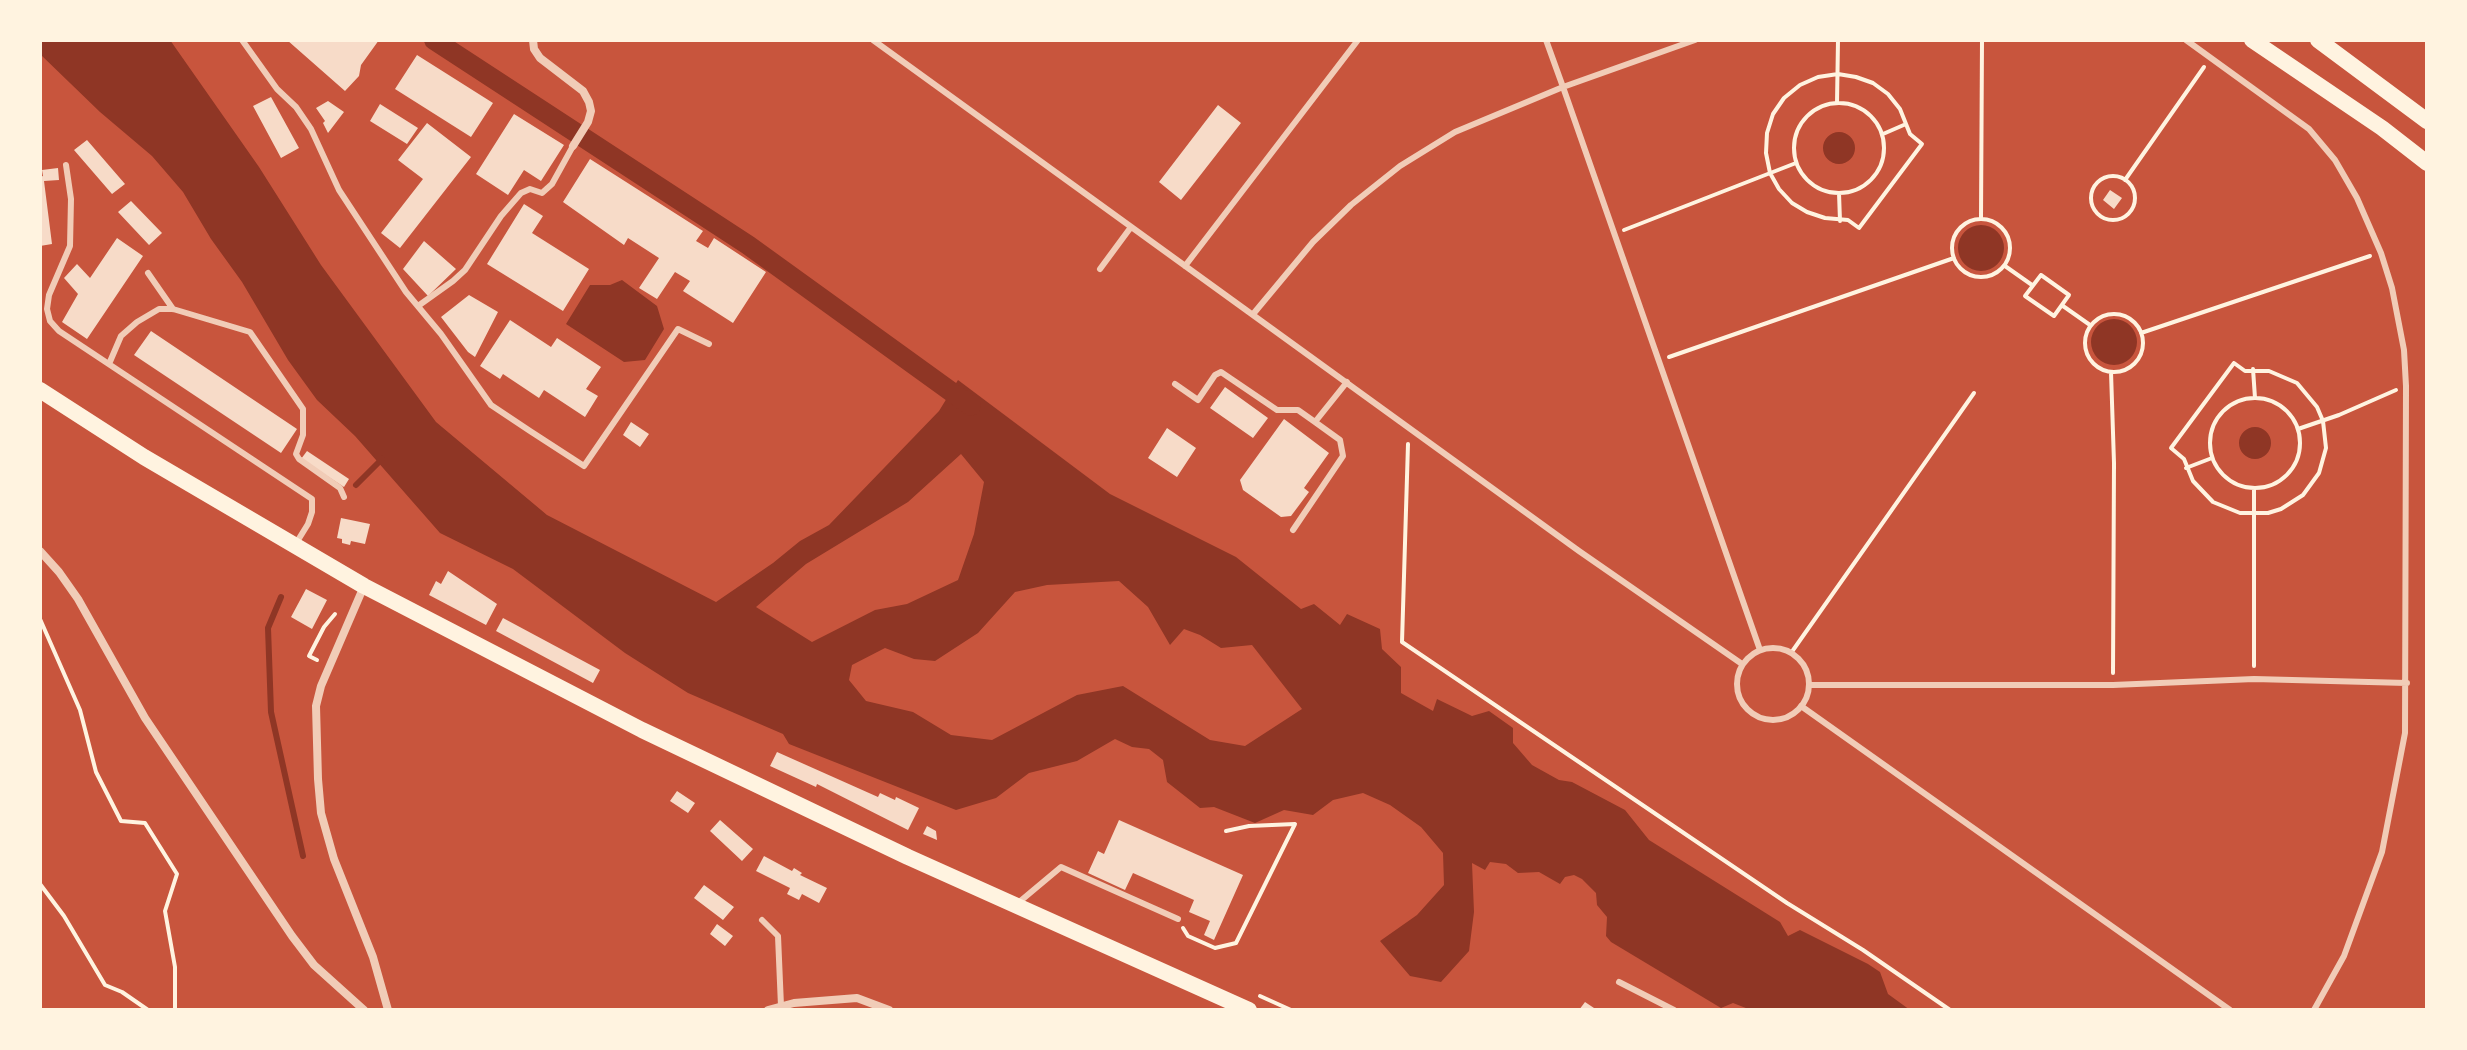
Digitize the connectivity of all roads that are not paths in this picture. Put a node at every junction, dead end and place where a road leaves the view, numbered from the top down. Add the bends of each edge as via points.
1 (242, 40) edge
2 (533, 40) edge
3 (873, 40) edge
4 (1358, 40) edge
5 (1546, 40) edge
6 (1695, 40) edge
7 (2186, 40) edge
8 (2252, 40) edge
9 (2318, 40) edge
10 (1563, 87) junction
11 (2427, 121) edge
12 (573, 146) joint
13 (2427, 163) edge
14 (66, 165) dead end
15 (1131, 227) junction
16 (1185, 266) junction
17 (1100, 269) dead end
18 (148, 273) dead end
19 (418, 306) junction
20 (173, 309) junction
21 (1254, 313) junction
22 (709, 344) dead end
23 (109, 364) junction
24 (1347, 382) junction
25 (1175, 384) dead end
26 (40, 390) edge
27 (1315, 422) junction
28 (344, 497) dead end
29 (1293, 530) dead end
30 (295, 546) junction
31 (40, 551) edge
32 (364, 586) junction
33 (1760, 650) junction
34 (1742, 664) junction
35 (2407, 683) junction
36 (1809, 685) junction
37 (1801, 706) junction
38 (1016, 905) junction
39 (1178, 919) road end
40 (762, 920) dead end
41 (1619, 982) dead end
42 (781, 1006) junction
43 (364, 1010) edge
44 (388, 1010) edge
45 (768, 1010) edge
46 (889, 1010) edge
47 (1249, 1010) edge
48 (1674, 1010) edge
49 (2230, 1010) edge
50 (2314, 1010) edge

1 - 19 lane via 311,129 339,190
2 - 12 street via 540,58 583,91 591,111
3 - 15 lane
4 - 16 lane
5 - 10 lane
6 - 10 lane
7 - 35 lane via 2309,129 2335,160 2381,253 2400,322 2406,386
8 - 13 main road
9 - 11 main road
10 - 21 lane via 1455,132 1400,166 1313,242
10 - 33 lane
12 - 19 lane via 552,184 542,193 521,193 465,270
14 - 23 lane via 70,246 47,309 59,331
15 - 16 lane
15 - 17 lane
16 - 21 lane
18 - 20 lane
19 - 22 lane via 491,405 584,466 678,329
20 - 23 lane via 152,312 127,330
20 - 28 lane via 253,334 303,409 296,454 340,488
21 - 24 lane
23 - 30 lane via 312,499 308,524
24 - 27 lane
24 - 34 lane
25 - 27 lane via 1198,400 1221,372 1277,410 1298,410
26 - 30 main road
27 - 29 lane via 1340,440 1343,456
30 - 32 main road
31 - 43 street via 78,599 145,718 292,936 314,965
32 - 38 main road via 642,730
32 - 44 street via 316,706 321,813
33 - 34 lane
33 - 36 lane via 1791,653 1804,667
34 - 37 lane via 1736,686 1752,714 1772,721
35 - 36 lane via 2254,679 2113,685
35 - 50 lane via 2405,733 2382,852 2344,956
36 - 37 lane
37 - 49 lane
38 - 39 lane via 1061,867
38 - 47 main road
40 - 42 lane via 778,936
41 - 48 lane
42 - 45 street
42 - 46 street via 857,998

